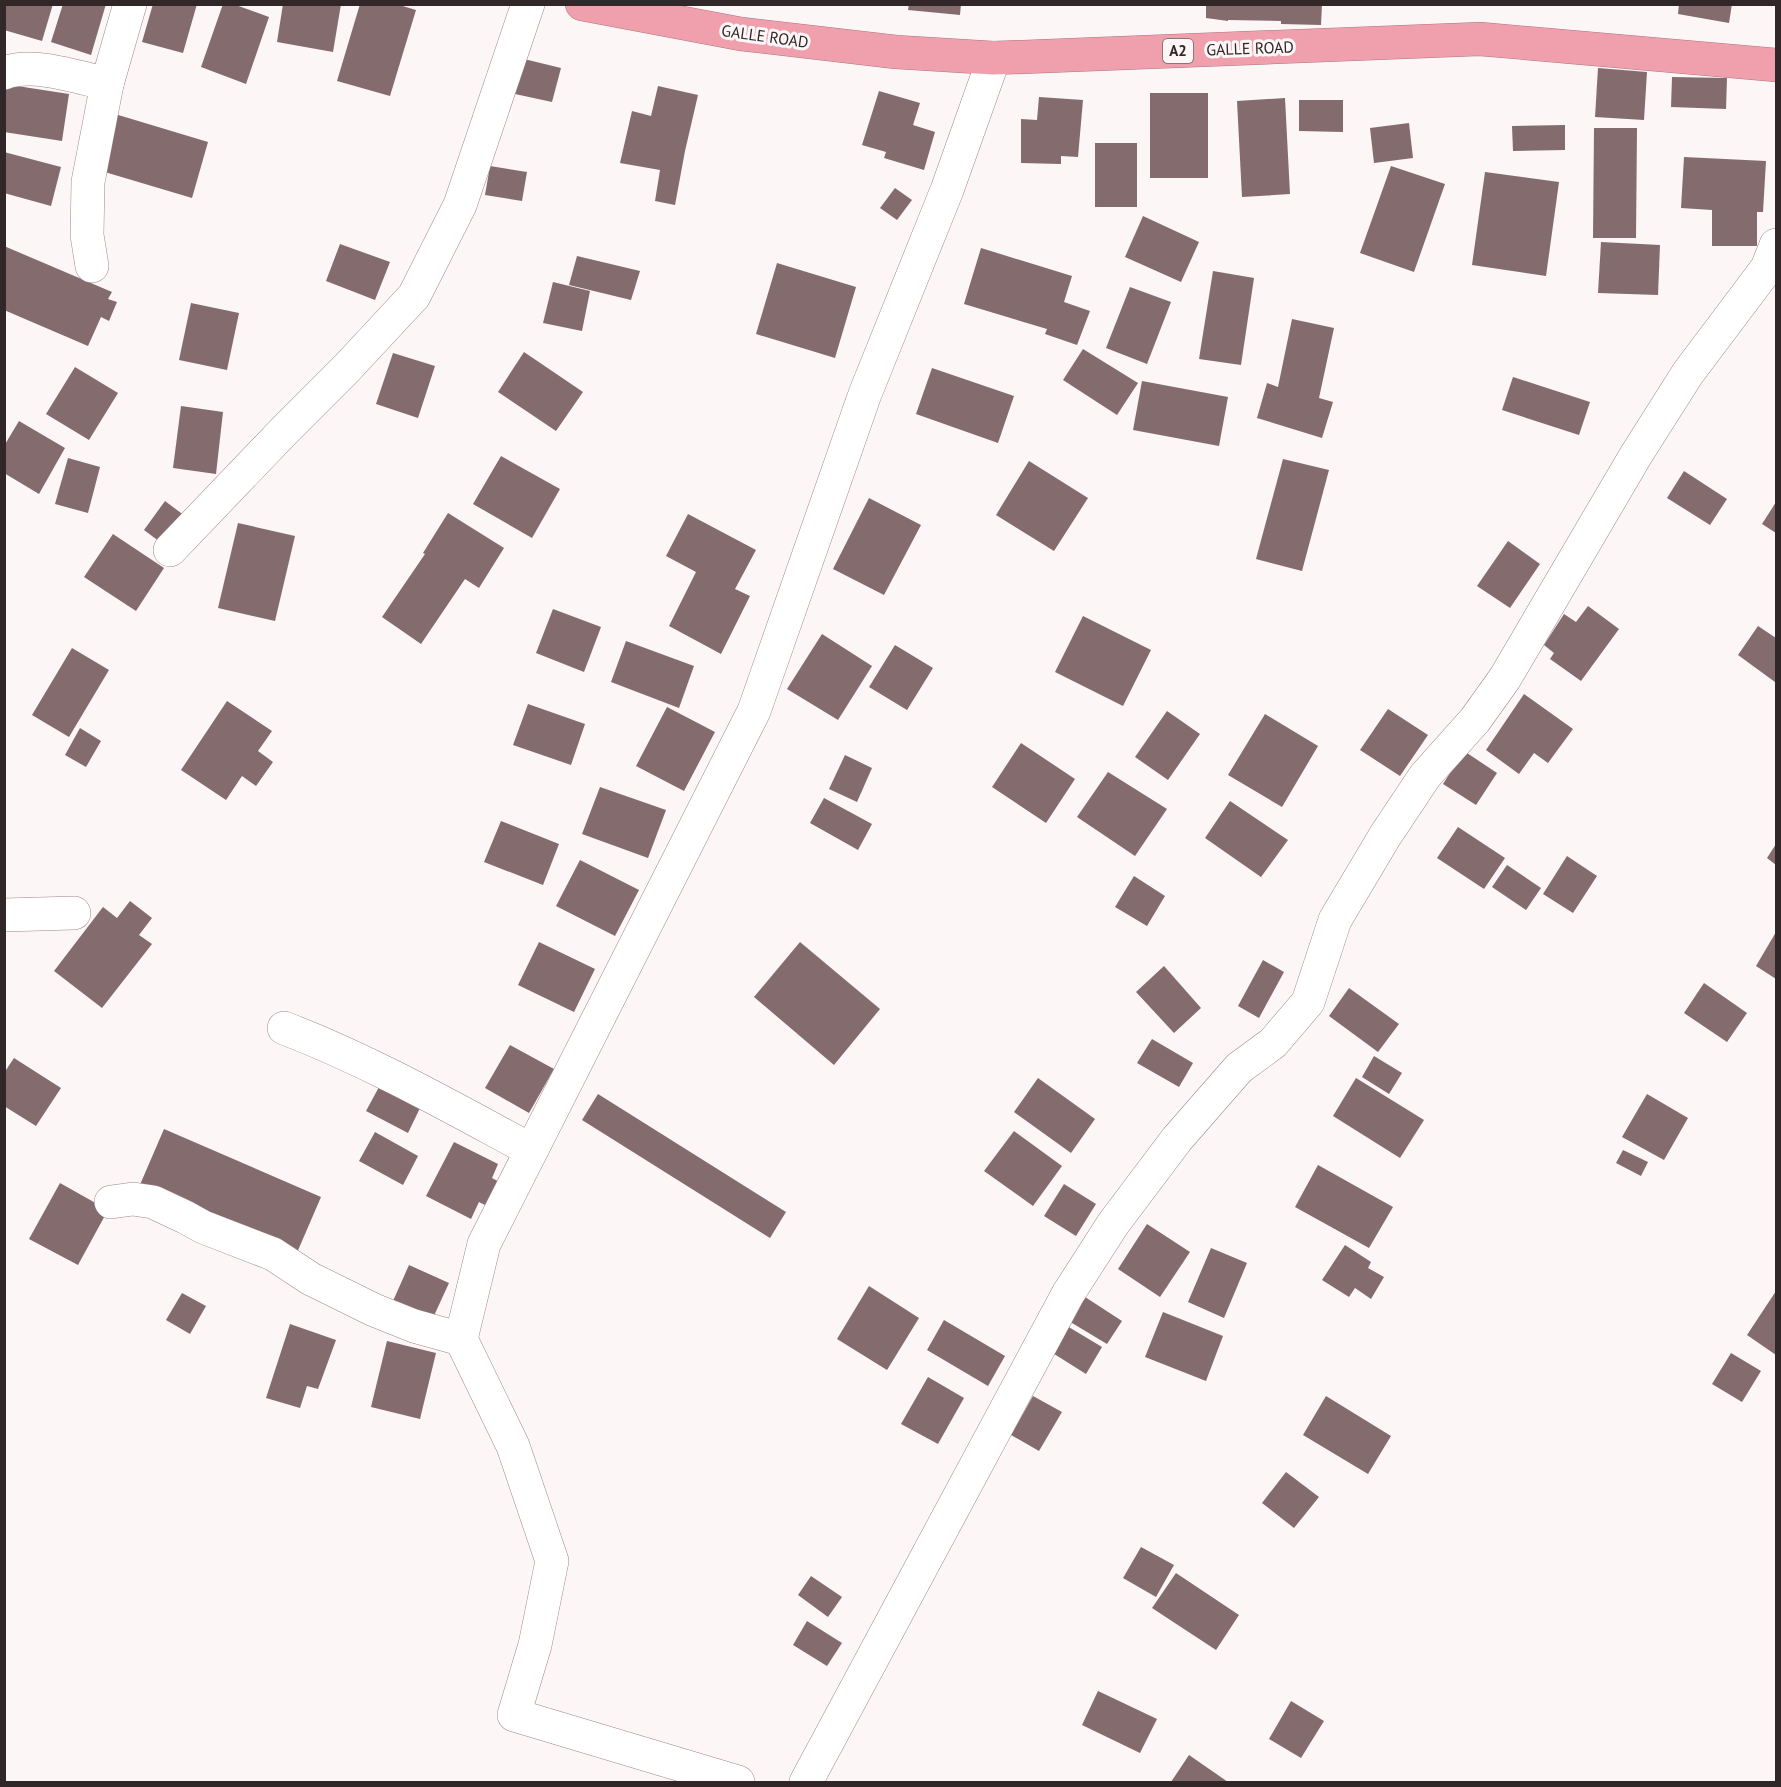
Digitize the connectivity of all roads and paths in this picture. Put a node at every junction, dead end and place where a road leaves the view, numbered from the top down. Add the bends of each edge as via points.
1 (130, 4) edge
2 (528, 4) edge
3 (582, 4) edge
4 (994, 58) junction
5 (1776, 64) edge
6 (4, 72) edge
7 (107, 84) junction
8 (1776, 245) edge
9 (92, 266) dead end
10 (170, 550) dead end
11 (74, 913) dead end
12 (4, 915) edge
13 (284, 1028) dead end
14 (531, 1150) junction
15 (111, 1202) dead end
16 (461, 1339) junction
17 (738, 1782) edge
18 (807, 1782) edge

1 - 7 street
2 - 10 street via 460,205 414,296
3 - 4 highway, GALLE ROAD / A2 via 741,34 896,52
4 - 5 highway, GALLE ROAD / A2 via 1480,39
4 - 14 street via 947,190 865,394 754,711
6 - 7 street via 49,71
7 - 9 street via 88,182 87,235
8 - 18 street via 1767,268 1688,373 1642,446 1505,678 1475,720 1425,776 1385,836 1335,920 1308,1002 1274,1043 1239,1068 1177,1138 1113,1224 1068,1294
11 - 12 street
13 - 14 street via 404,1083
14 - 16 street via 484,1244
15 - 16 street via 153,1202 203,1227 273,1254 311,1279 374,1310
16 - 17 street via 513,1446 552,1561 535,1645 514,1715

